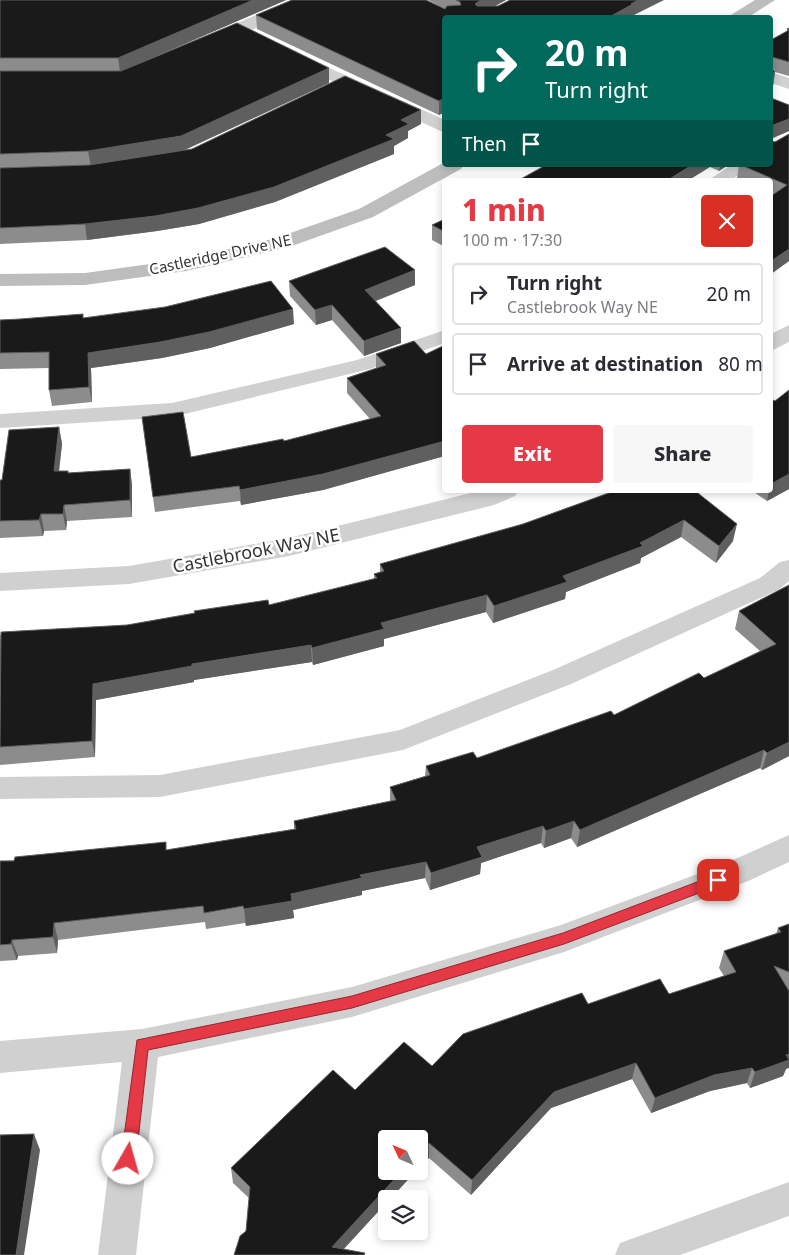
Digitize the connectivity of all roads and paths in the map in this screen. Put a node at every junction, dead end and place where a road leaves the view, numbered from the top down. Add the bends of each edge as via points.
1 (305, 0) edge
2 (767, 0) edge
3 (740, 15) edge
4 (239, 29) junction
5 (257, 38) edge
6 (194, 48) edge
7 (284, 51) edge
8 (773, 78) edge
9 (346, 82) junction
10 (789, 84) edge
11 (329, 91) edge
12 (442, 126) edge
13 (450, 167) edge
14 (741, 167) edge
15 (721, 178) edge
16 (0, 280) edge
17 (789, 332) edge
18 (442, 337) edge
19 (773, 343) edge
20 (0, 421) edge
21 (499, 493) edge
22 (789, 568) edge
23 (0, 582) edge
24 (0, 788) edge
25 (789, 848) edge
26 (142, 1045) junction
27 (0, 1058) edge
28 (789, 1199) edge
29 (117, 1255) edge
30 (632, 1255) edge

1 - 4 street
2 - 3 street
4 - 5 street
4 - 6 street
7 - 9 street
8 - 10 street
9 - 11 lane
9 - 12 street
13 - 16 street, Castleridge Drive NE via 366,213 282,243 186,265 85,279
14 - 15 lane
17 - 19 street
18 - 20 lane via 363,364 172,410
21 - 23 street, Castlebrook Way NE via 289,547 128,574
22 - 24 lane via 769,584 562,677 403,740 160,786
25 - 26 street via 735,873 555,941 352,1002
26 - 27 street
26 - 29 street
28 - 30 lane

